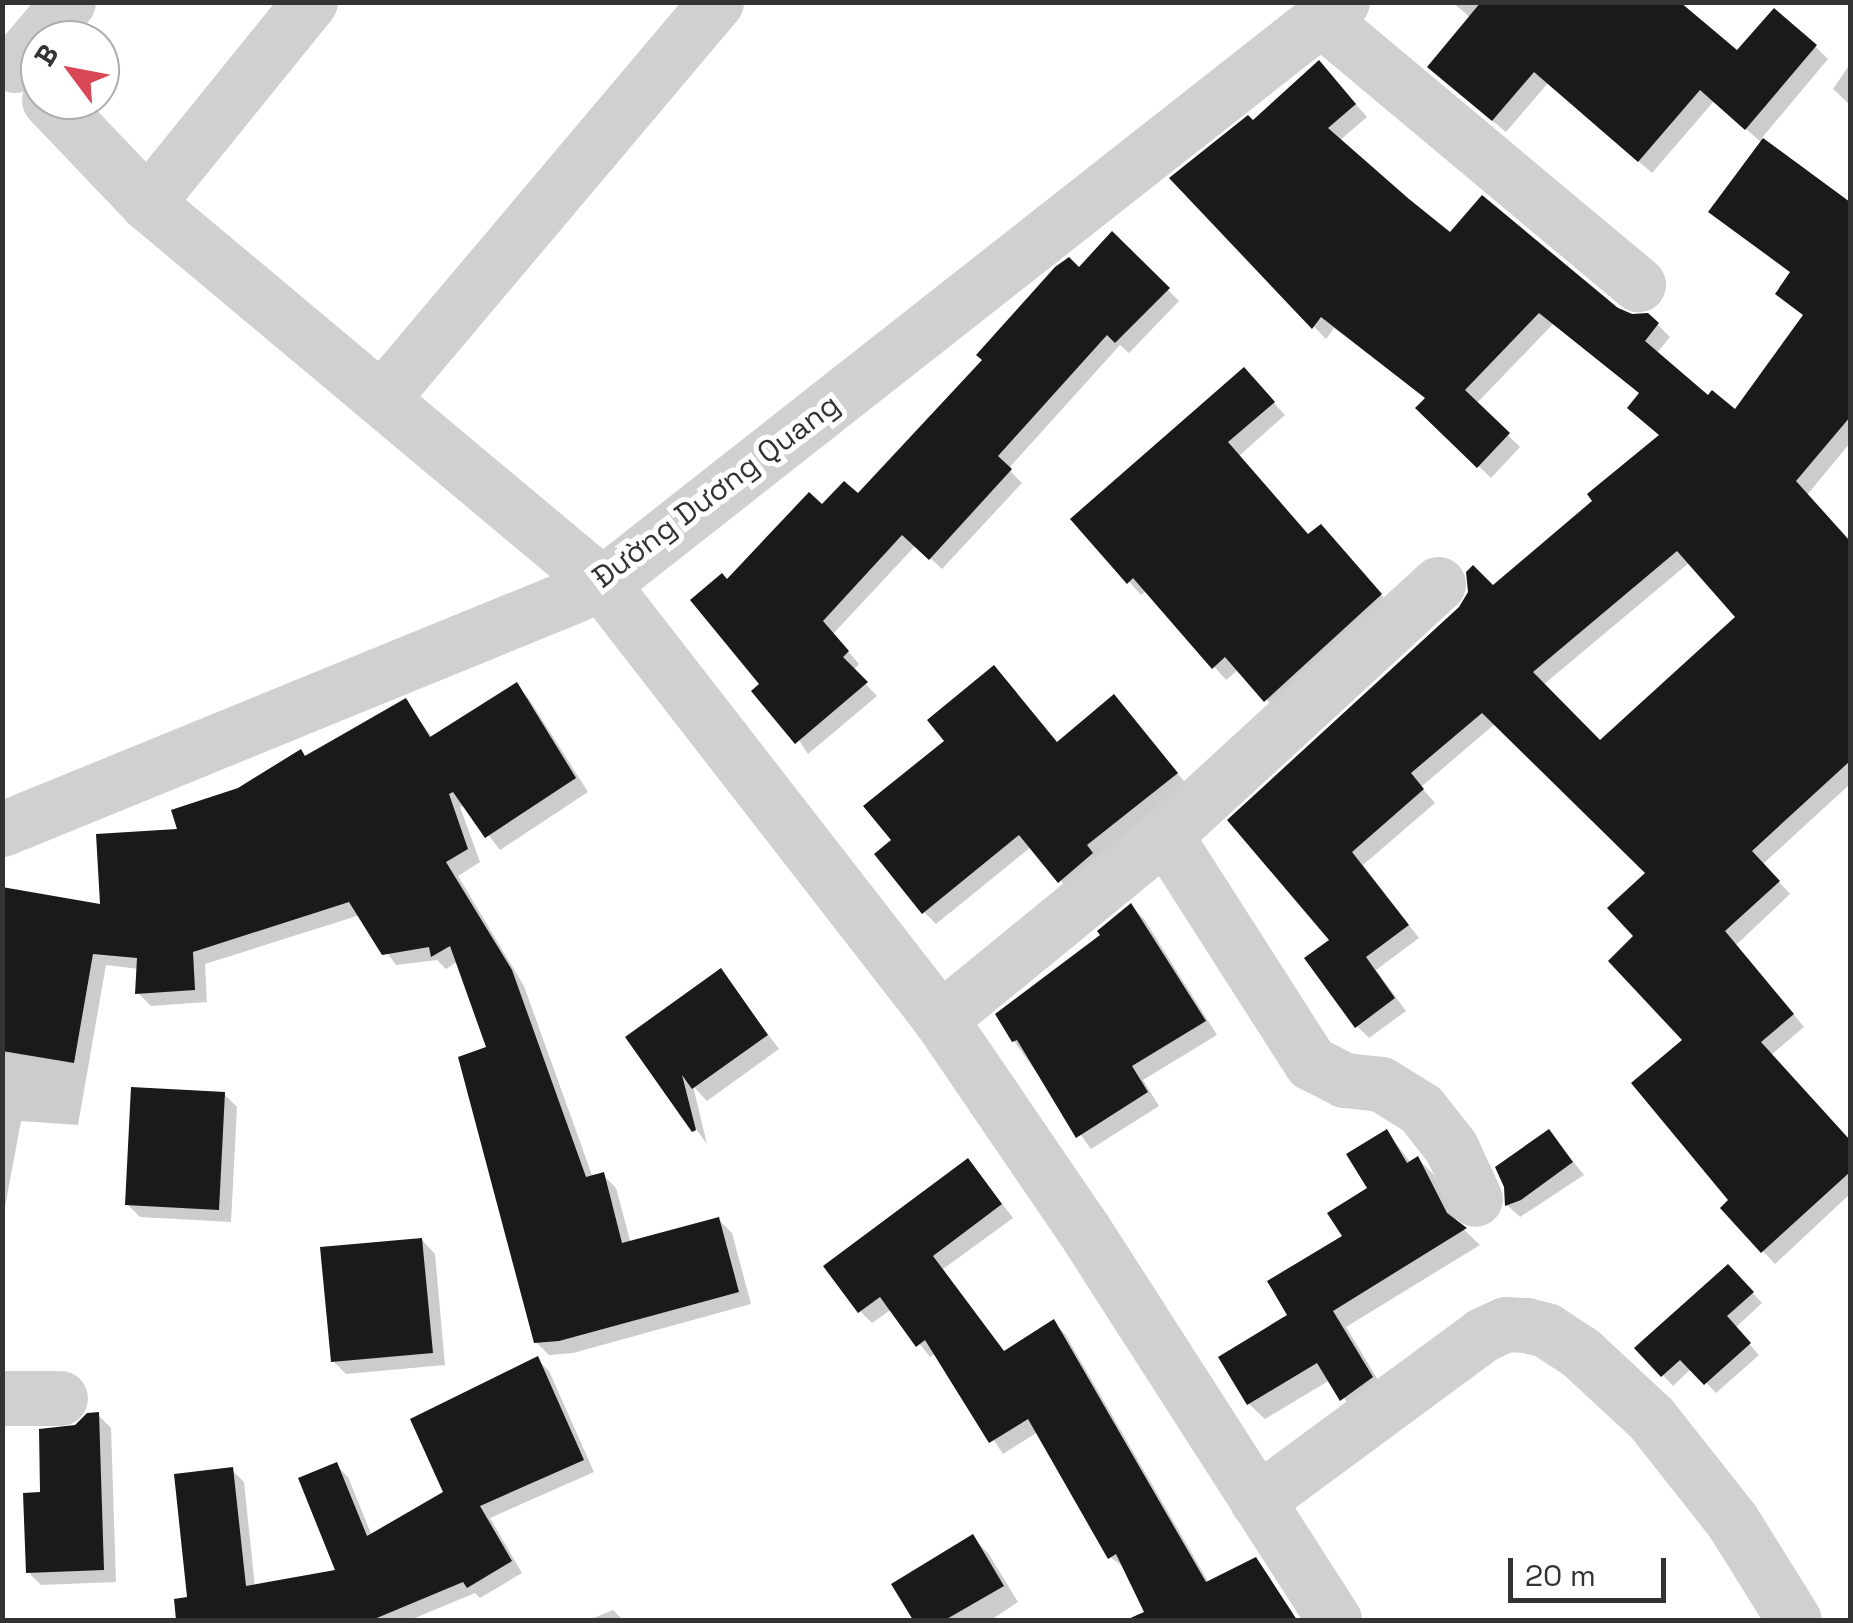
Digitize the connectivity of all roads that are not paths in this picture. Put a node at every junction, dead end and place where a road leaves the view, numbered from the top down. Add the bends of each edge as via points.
1 (310, 2) edge
2 (716, 2) edge
3 (1332, 11) edge
4 (68, 120) edge
5 (147, 202) junction
6 (1638, 284) dead end
7 (382, 398) junction
8 (602, 584) junction
9 (1438, 584) dead end
10 (2, 829) edge
11 (1166, 835) junction
12 (940, 1019) junction
13 (1476, 1199) dead end
14 (2, 1398) edge
15 (60, 1398) dead end
16 (1257, 1501) junction
17 (1334, 1620) edge
18 (1794, 1620) edge

1 - 5 street
2 - 7 street
3 - 6 street
3 - 8 street, Đường Dương Quang
4 - 5 street
5 - 7 street
7 - 8 street
8 - 10 street, Đường Dương Quang
8 - 12 street
9 - 11 street
11 - 12 street
11 - 13 street via 1311,1062 1344,1080 1381,1084 1421,1109 1451,1147
12 - 16 street
14 - 15 street
16 - 17 street
16 - 18 street via 1482,1335 1506,1324 1526,1325 1581,1353 1651,1418 1733,1522

